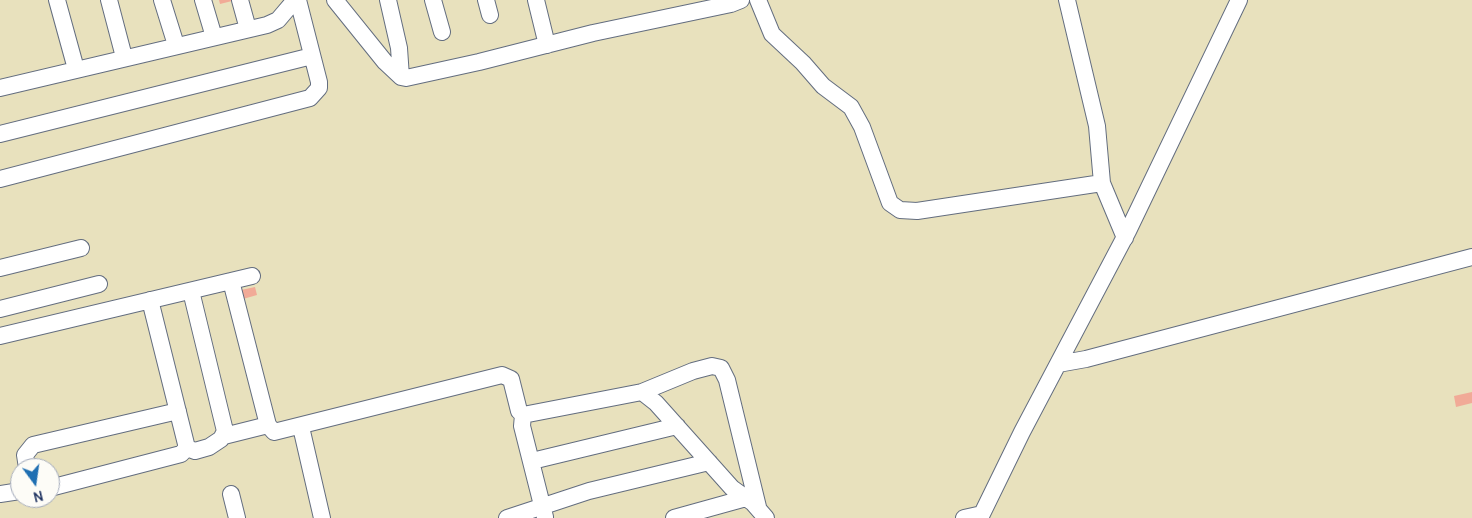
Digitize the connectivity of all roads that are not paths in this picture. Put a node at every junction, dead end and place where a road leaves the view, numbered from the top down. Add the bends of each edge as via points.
1 (57, 0) edge
2 (109, 0) edge
3 (162, 0) edge
4 (203, 0) edge
5 (240, 0) edge
6 (296, 0) edge
7 (335, 0) edge
8 (388, 0) edge
9 (433, 0) edge
10 (536, 0) edge
11 (741, 0) edge
12 (758, 0) edge
13 (1067, 0) edge
14 (1239, 0) edge
15 (248, 29) junction
16 (442, 32) dead end
17 (214, 37) junction
18 (176, 45) junction
19 (547, 45) junction
20 (312, 56) junction
21 (124, 57) junction
22 (76, 69) junction
23 (401, 76) junction
24 (0, 88) edge
25 (0, 134) edge
26 (0, 178) edge
27 (1102, 183) junction
28 (1124, 238) junction
29 (81, 248) dead end
30 (1472, 256) edge
31 (0, 268) edge
32 (252, 276) dead end
33 (231, 281) junction
34 (99, 284) dead end
35 (191, 291) junction
36 (150, 300) junction
37 (0, 309) edge
38 (0, 336) edge
39 (1058, 364) junction
40 (642, 392) junction
41 (178, 411) junction
42 (523, 415) junction
43 (268, 425) junction
44 (677, 426) junction
45 (301, 427) junction
46 (224, 436) junction
47 (187, 448) junction
48 (25, 458) edge
49 (532, 461) junction
50 (709, 462) junction
51 (60, 485) edge
52 (231, 494) dead end
53 (757, 508) edge
54 (544, 513) edge
55 (981, 516) edge
56 (237, 518) edge
57 (322, 518) edge
58 (507, 518) edge
59 (674, 518) edge
60 (964, 518) edge

1 - 22 street
2 - 21 street
3 - 18 street
4 - 17 street
5 - 15 street
6 - 15 street via 274,22
6 - 20 street
7 - 23 street via 385,62
8 - 23 street via 399,48
9 - 16 street
10 - 19 street
11 - 19 street
12 - 27 street via 772,34 823,86 851,107 862,127 890,203 900,210 917,211
13 - 27 street via 1097,126
14 - 28 street
15 - 17 street
17 - 18 street
18 - 21 street
19 - 23 street via 414,77
20 - 25 street
20 - 26 street via 319,88 310,98
21 - 22 street
22 - 24 street
27 - 28 street
28 - 39 street
29 - 31 street
30 - 39 street
32 - 33 street
33 - 35 street
33 - 43 street
34 - 37 street
35 - 36 street
35 - 46 street via 222,410
36 - 38 street
36 - 41 street
39 - 55 street
40 - 42 street
40 - 44 street
40 - 53 street via 693,371 712,366 721,368 727,380
41 - 47 street
41 - 48 street via 33,445
42 - 45 street via 519,411 512,381 506,375
42 - 49 street via 522,423
43 - 45 street via 274,432
43 - 46 street
44 - 49 street
44 - 50 street
45 - 57 street
46 - 47 street via 203,449
47 - 51 street via 181,454
49 - 54 street
50 - 53 street via 732,488
50 - 54 street via 589,491
52 - 56 street
53 - 59 street
54 - 58 street
55 - 60 street

